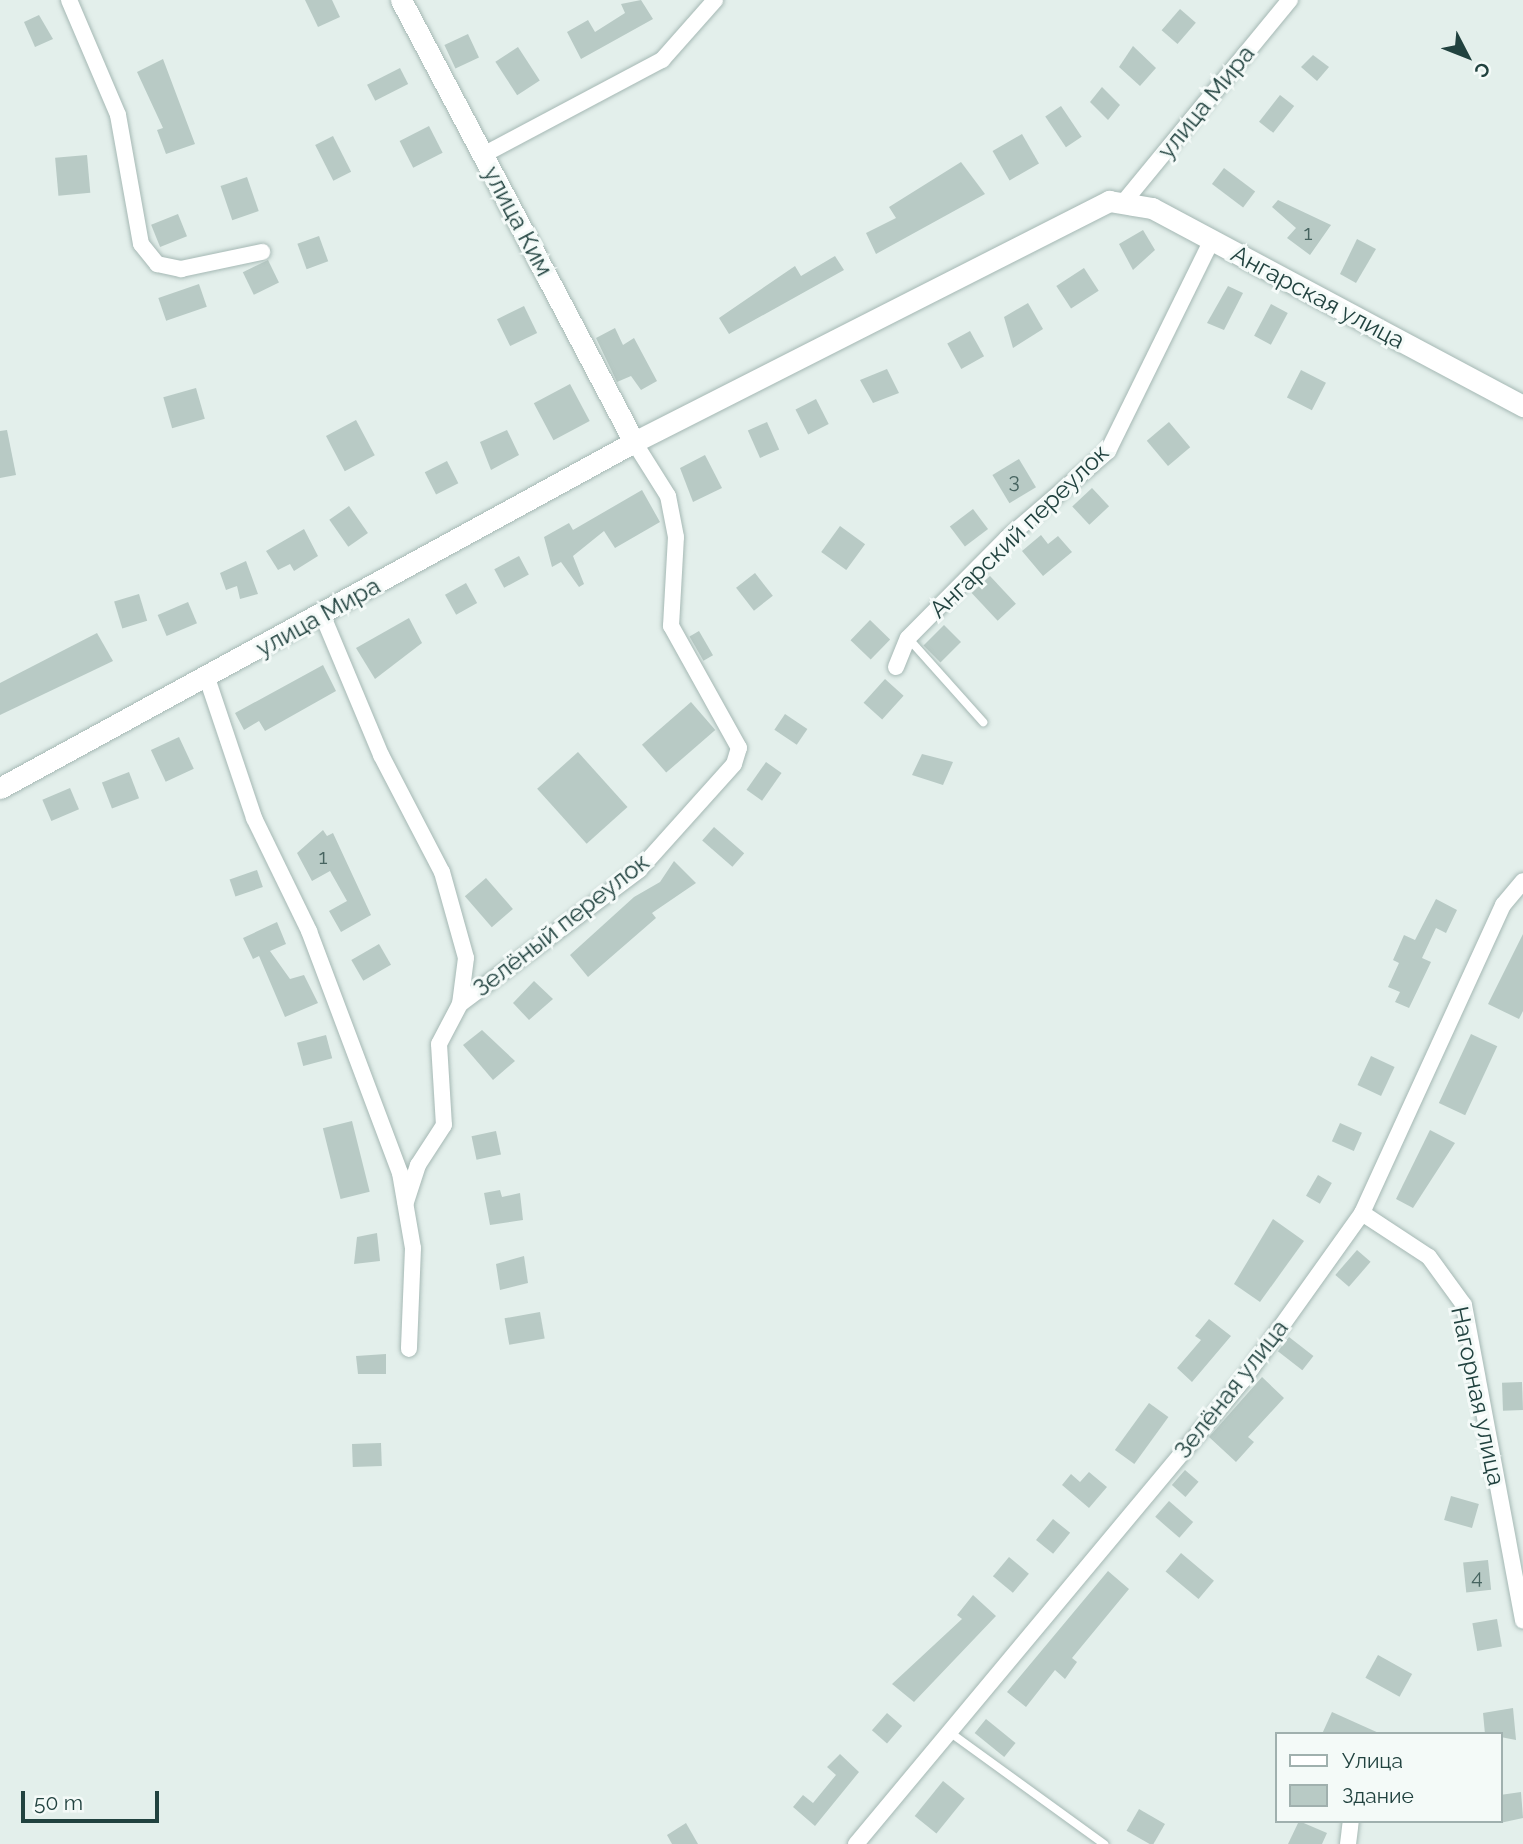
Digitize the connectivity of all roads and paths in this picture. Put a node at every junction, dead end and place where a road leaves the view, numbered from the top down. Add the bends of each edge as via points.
1 (69, 0) edge
2 (401, 0) edge
3 (715, 0) edge
4 (1290, 0) edge
5 (483, 155) junction
6 (1116, 202) junction
7 (1212, 240) junction
8 (262, 252) dead end
9 (1523, 406) edge
10 (634, 442) junction
11 (322, 614) junction
12 (908, 638) junction
13 (896, 667) dead end
14 (207, 678) junction
15 (983, 722) dead end
16 (0, 789) edge
17 (1523, 881) edge
18 (460, 1004) junction
19 (405, 1207) junction
20 (1362, 1213) junction
21 (409, 1349) dead end
22 (1517, 1552) edge
23 (1523, 1622) edge
24 (948, 1731) junction
25 (1351, 1823) edge
26 (856, 1844) edge
27 (1104, 1844) edge
28 (1348, 1844) edge

1 - 8 street via 118,115 141,244 157,264 181,269
2 - 5 street, улица Ким
3 - 5 street via 662,60
4 - 6 street, улица Мира
5 - 10 street, улица Ким
6 - 7 street, Ангарская улица via 1152,208
6 - 10 street, улица Мира
7 - 9 street, Ангарская улица
7 - 12 street, Ангарский переулок via 1108,452 1007,538
10 - 11 street, улица Мира
10 - 18 street, Зелёный переулок via 668,496 676,537 670,626 740,748 734,765 639,870
11 - 14 street, улица Мира
11 - 18 street, Зелёный переулок via 381,755 442,872 466,958
12 - 13 street, Ангарский переулок
12 - 15 lane
14 - 16 street, улица Мира
14 - 19 street, Зелёный переулок via 254,818 314,944 400,1173
17 - 20 street, Зелёная улица via 1503,905
18 - 19 street, Зелёный переулок via 439,1044 444,1125 418,1165
19 - 21 street, Зелёный переулок via 413,1248
20 - 22 street, Нагорная улица via 1429,1258 1464,1305
20 - 24 street, Зелёная улица via 1243,1380
22 - 23 street, Нагорная улица
24 - 26 street, Зелёная улица
24 - 27 lane
25 - 28 street

